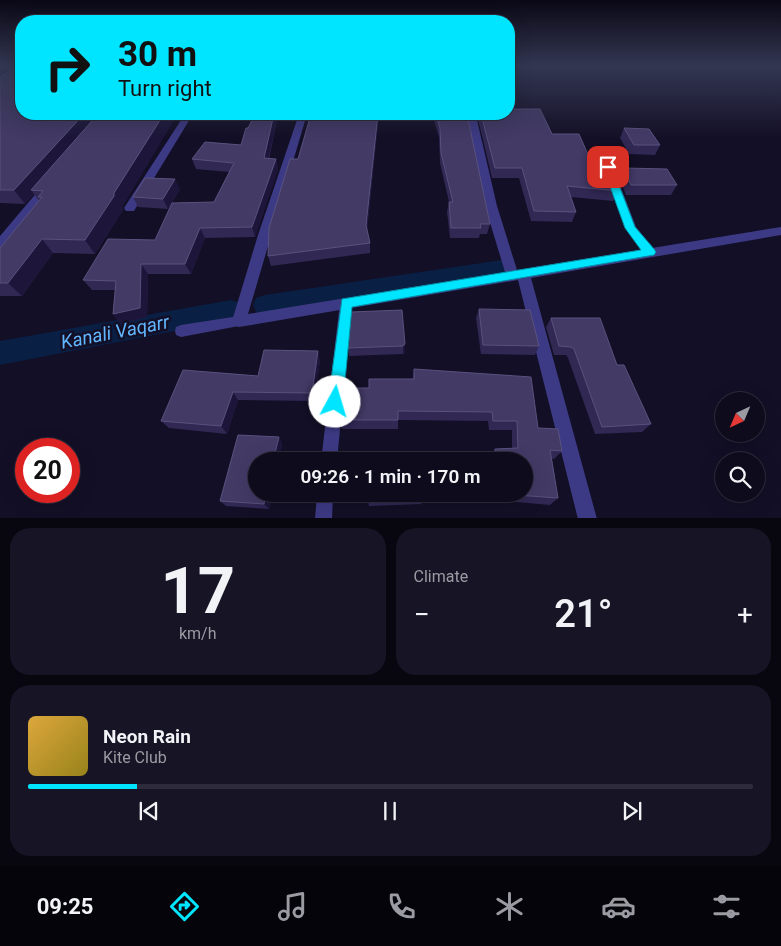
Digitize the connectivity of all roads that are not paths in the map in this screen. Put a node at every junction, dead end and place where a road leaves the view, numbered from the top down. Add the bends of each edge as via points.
1 (185, 120) edge
2 (301, 120) edge
3 (472, 120) dead end
4 (608, 167) edge
5 (55, 179) edge
6 (130, 208) dead end
7 (781, 231) edge
8 (0, 244) edge
9 (650, 252) junction
10 (517, 274) junction
11 (346, 302) junction
12 (239, 321) junction
13 (181, 331) dead end
14 (330, 452) edge
15 (324, 502) edge
16 (323, 518) edge
17 (588, 518) edge

1 - 6 street
2 - 12 street
3 - 10 street via 491,206
4 - 9 lane via 630,228
5 - 8 street
7 - 9 street
9 - 10 street
10 - 11 street
10 - 17 street
11 - 12 street
11 - 14 lane
12 - 13 lane
15 - 16 lane

